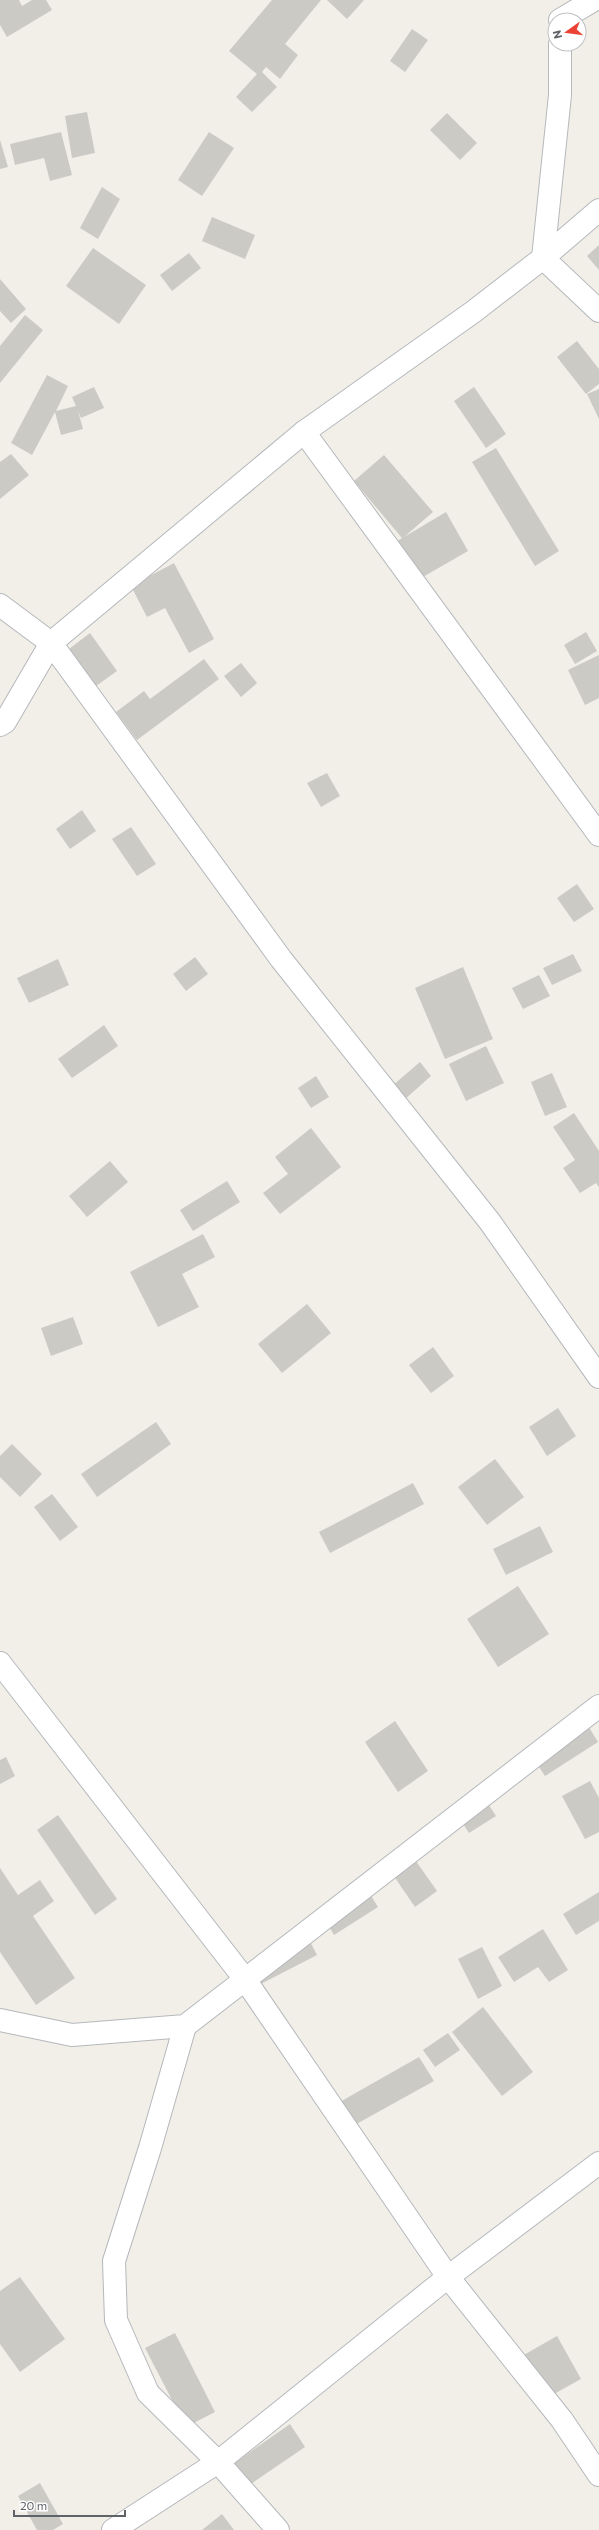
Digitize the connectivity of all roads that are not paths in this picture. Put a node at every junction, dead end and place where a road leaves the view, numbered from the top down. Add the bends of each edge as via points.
1 (594, 0) edge
2 (574, 12) edge
3 (560, 52) edge
4 (599, 210) edge
5 (543, 258) junction
6 (599, 311) edge
7 (304, 432) junction
8 (0, 605) edge
9 (51, 643) junction
10 (0, 725) edge
11 (596, 824) edge
12 (599, 1377) edge
13 (0, 1663) edge
14 (599, 1706) edge
15 (244, 1978) junction
16 (0, 2020) edge
17 (185, 2026) junction
18 (599, 2163) edge
19 (448, 2277) junction
20 (218, 2462) junction
21 (599, 2475) edge
22 (113, 2530) edge
23 (278, 2530) edge

1 - 2 street
3 - 5 street via 560,95
4 - 5 street
5 - 6 street
5 - 7 street via 473,312
7 - 9 street
7 - 11 street
8 - 9 street
9 - 10 street via 5,722
9 - 12 street via 281,958 490,1222
13 - 15 street
14 - 15 street
15 - 17 street
15 - 19 street
16 - 17 street via 72,2035
17 - 20 street via 114,2261 116,2320 148,2393
18 - 19 street
19 - 20 street
19 - 21 street via 562,2420
20 - 22 street
20 - 23 street

